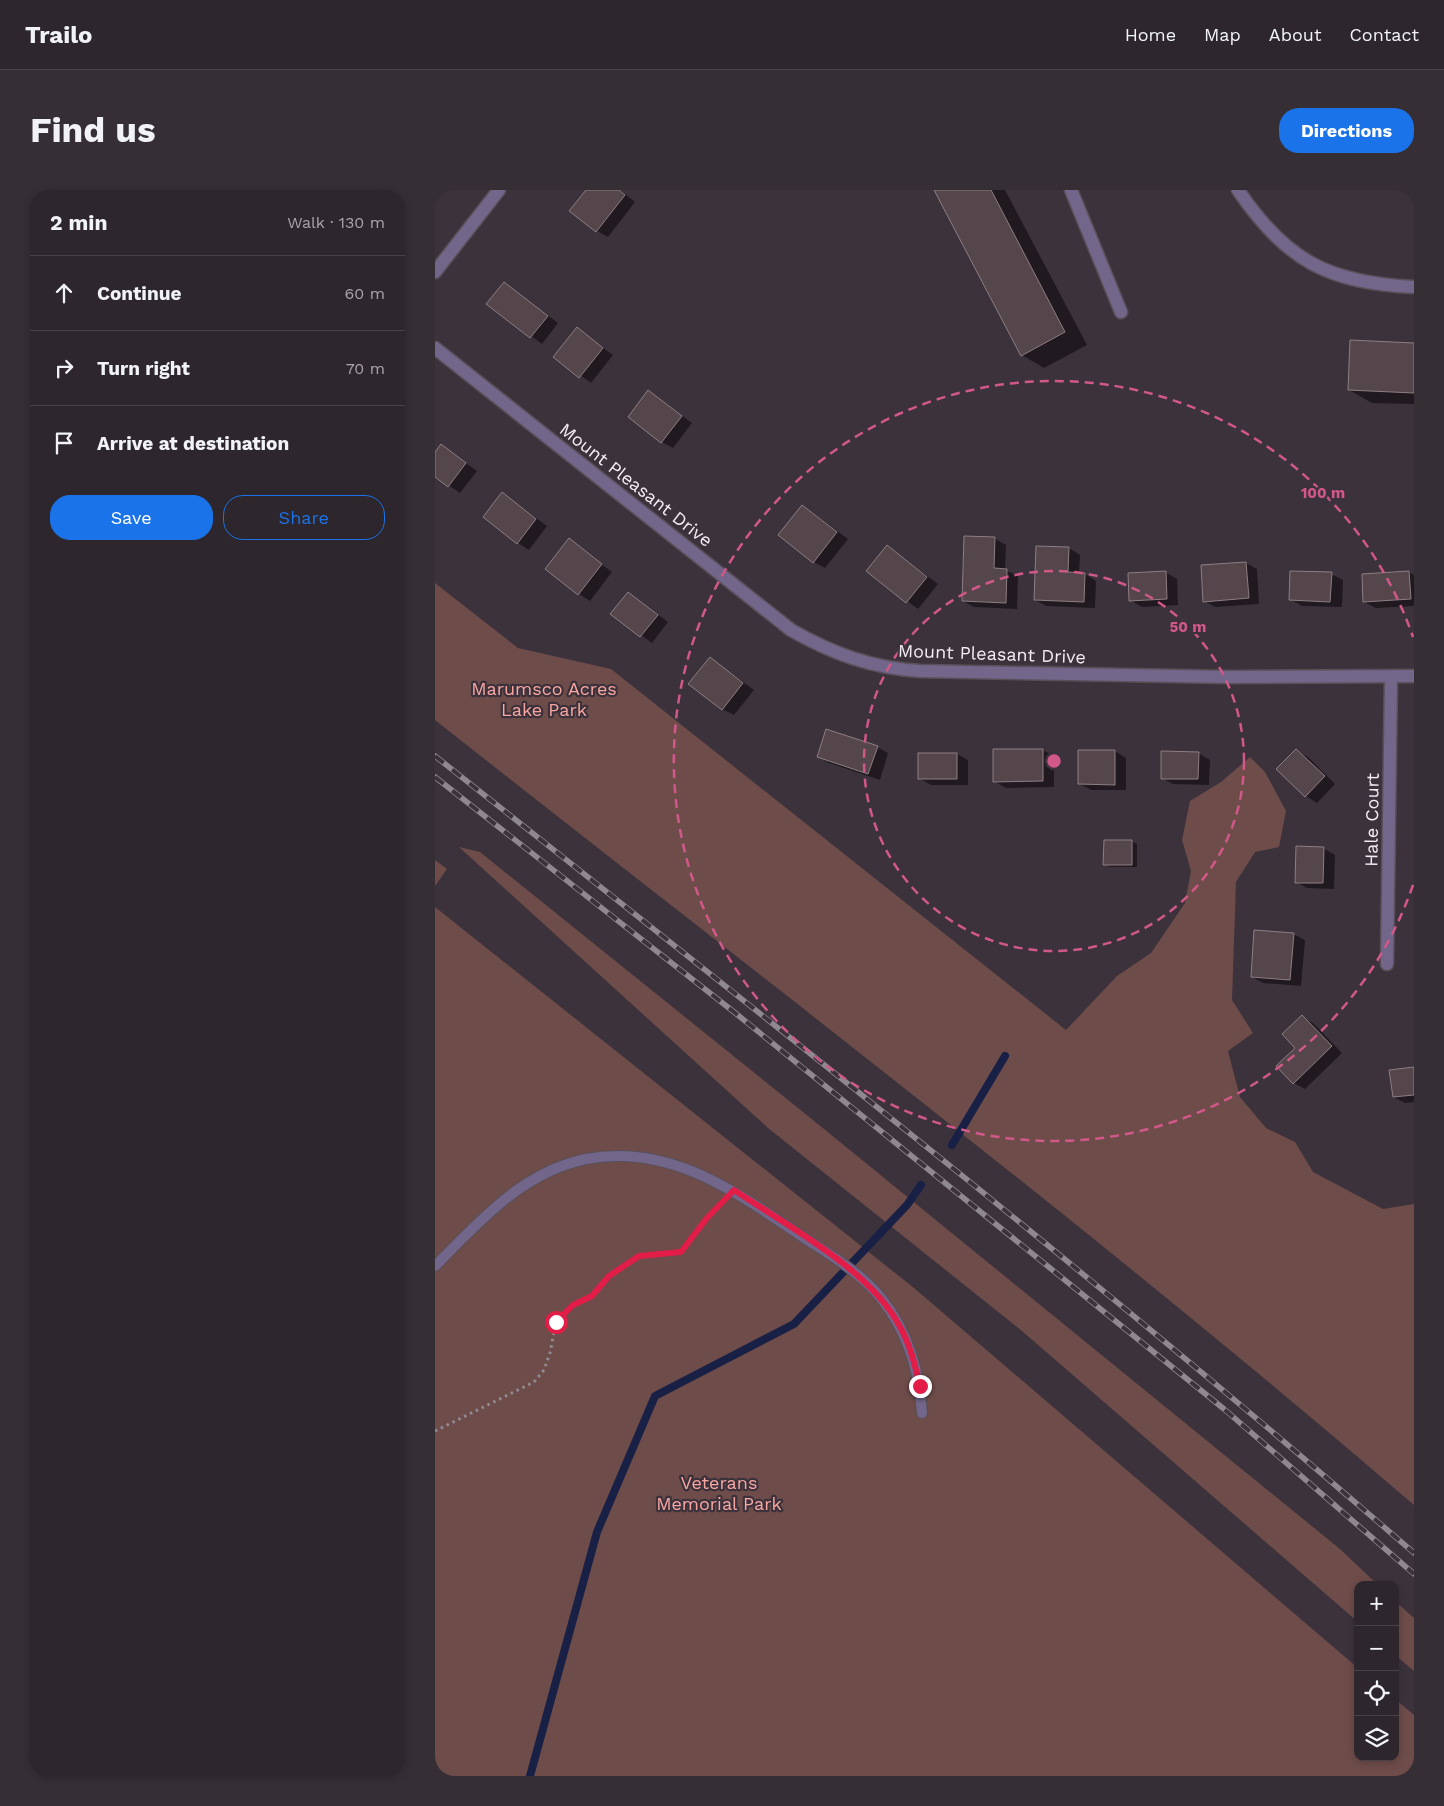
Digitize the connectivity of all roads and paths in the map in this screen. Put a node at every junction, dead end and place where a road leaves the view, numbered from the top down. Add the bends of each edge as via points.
1 (499, 190) edge
2 (1071, 190) edge
3 (1238, 190) edge
4 (435, 272) edge
5 (1414, 287) edge
6 (1121, 312) dead end
7 (435, 348) edge
8 (1391, 676) junction
9 (1414, 676) edge
10 (1387, 964) dead end
11 (734, 1190) junction
12 (435, 1266) edge
13 (922, 1413) dead end
14 (435, 1431) edge

1 - 4 street
2 - 6 street
3 - 5 street via 1258,220 1283,244 1311,263 1367,283
7 - 8 street, Mount Pleasant Drive via 791,630 825,649 860,662 920,671
8 - 9 street, Mount Pleasant Drive
8 - 10 street, Hale Court
11 - 12 lane via 679,1164 646,1157 586,1159 554,1168 529,1181 495,1206
11 - 13 lane via 848,1267 880,1297 899,1324 912,1354 920,1386
11 - 14 path via 681,1252 639,1256 609,1276 592,1296 573,1305 556,1322 547,1362 534,1382

